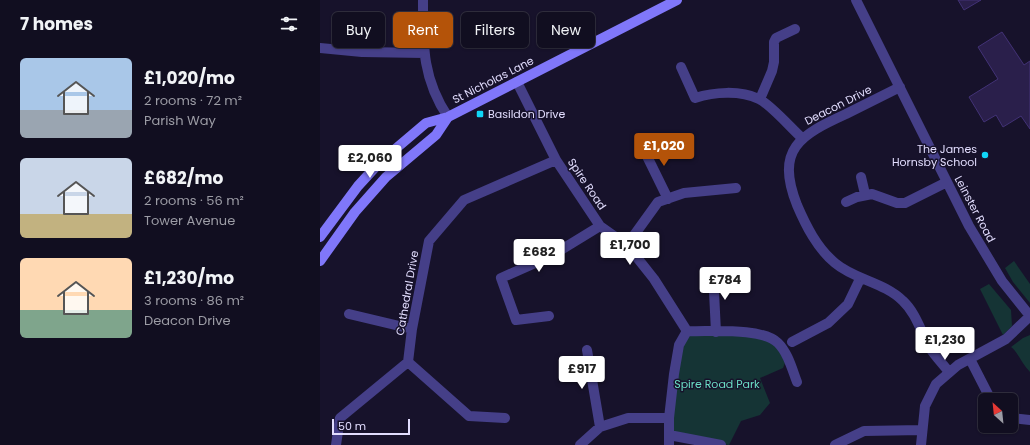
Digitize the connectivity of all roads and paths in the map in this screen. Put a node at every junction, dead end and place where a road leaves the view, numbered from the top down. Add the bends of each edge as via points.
1 (423, 0) edge
2 (677, 0) edge
3 (856, 0) edge
4 (795, 29) dead end
5 (320, 48) edge
6 (424, 54) junction
7 (681, 67) dead end
8 (517, 82) junction
9 (900, 87) junction
10 (760, 99) junction
11 (448, 117) junction
12 (802, 138) junction
13 (641, 144) dead end
14 (556, 160) junction
15 (861, 177) dead end
16 (947, 182) junction
17 (736, 188) dead end
18 (865, 194) junction
19 (668, 199) junction
20 (846, 202) dead end
21 (600, 226) junction
22 (320, 237) edge
23 (628, 245) junction
24 (320, 261) edge
25 (713, 272) dead end
26 (860, 278) junction
27 (349, 314) dead end
28 (549, 316) dead end
29 (1030, 316) edge
30 (412, 329) junction
31 (687, 331) junction
32 (716, 332) junction
33 (792, 342) dead end
34 (586, 350) dead end
35 (970, 359) junction
36 (408, 362) junction
37 (949, 372) junction
38 (797, 382) dead end
39 (987, 393) edge
40 (506, 418) dead end
41 (668, 418) junction
42 (1018, 419) edge
43 (1030, 420) edge
44 (600, 427) junction
45 (922, 430) junction
46 (669, 440) edge
47 (336, 445) edge
48 (580, 445) edge
49 (721, 445) edge
50 (835, 445) edge
51 (921, 445) edge

1 - 6 street
2 - 8 main road, St Nicholas Lane
3 - 9 street, Leinster Road
4 - 10 street via 776,38 772,71
5 - 6 street
6 - 11 street via 431,86
7 - 10 street via 695,98 731,93
8 - 11 main road, St Nicholas Lane
8 - 14 street, Spire Road
9 - 12 street, Deacon Drive via 821,125
9 - 16 street, Leinster Road
10 - 12 street
11 - 22 main road, St Nicholas Lane via 426,123 380,162 358,186
11 - 24 main road, St Nicholas Lane via 436,135 386,177
12 - 26 street, Deacon Drive via 795,148 788,170 789,182 802,216 825,253 844,270
13 - 19 street
14 - 21 street, Spire Road
14 - 30 street, Cathedral Drive via 464,200 434,235 429,241
15 - 18 street
16 - 18 street via 905,203
16 - 29 street, Leinster Road via 986,256 1014,298
17 - 19 street via 684,193
18 - 20 street
19 - 23 street via 658,202
21 - 23 street, Spire Road
21 - 28 street via 551,256 501,278 516,320
23 - 31 street, Spire Road via 654,279
25 - 32 street
26 - 33 street via 848,304 828,323
26 - 37 street, Deacon Drive via 889,290 910,308 931,350
27 - 30 street
29 - 35 street via 1006,339
30 - 36 street, Cathedral Drive
31 - 32 street
31 - 41 street via 679,345
32 - 38 street via 764,335 777,342 787,356
34 - 44 street
35 - 37 street
35 - 39 street
36 - 40 street via 470,416
36 - 47 street via 340,418
37 - 45 street via 929,394
41 - 44 street via 628,418
41 - 46 street
42 - 43 street
44 - 48 street
45 - 50 street via 864,432
45 - 51 street
46 - 49 street

